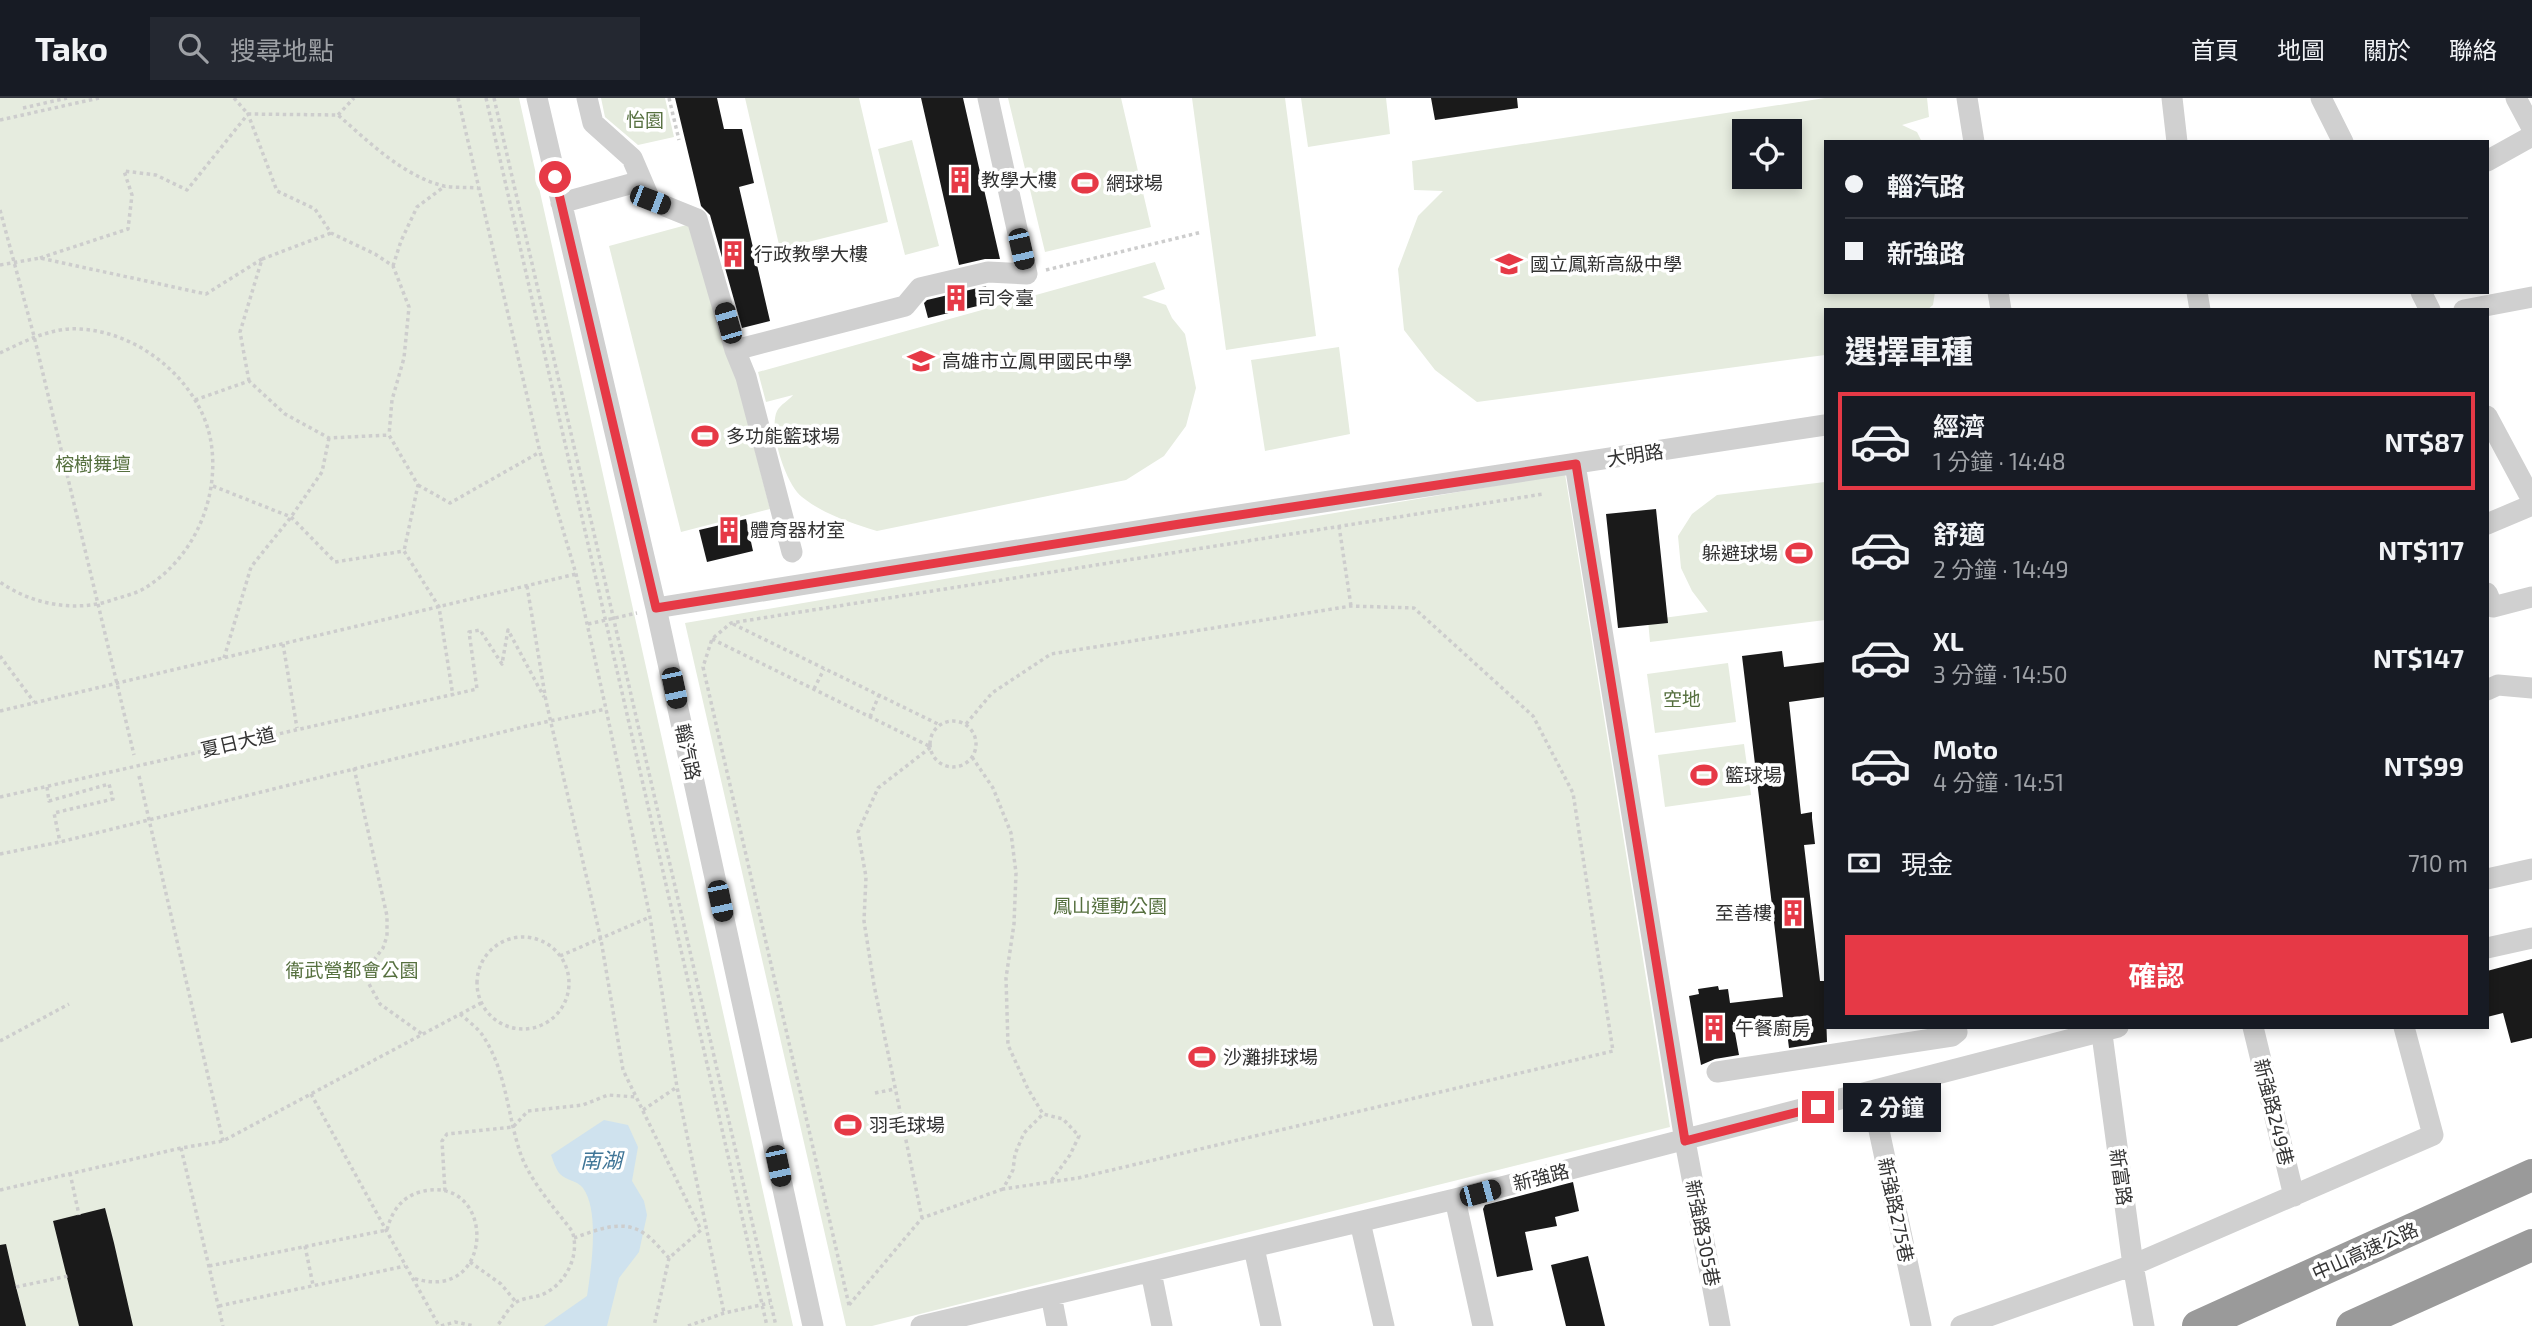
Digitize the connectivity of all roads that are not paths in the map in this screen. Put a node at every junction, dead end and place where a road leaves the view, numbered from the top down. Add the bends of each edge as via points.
1 (537, 98) edge
2 (587, 98) edge
3 (988, 98) edge
4 (1967, 98) edge
5 (2172, 98) edge
6 (2321, 98) edge
7 (2516, 98) edge
8 (2532, 128) edge
9 (2532, 136) edge
10 (1974, 140) edge
11 (2178, 140) edge
12 (2342, 140) edge
13 (2489, 160) edge
14 (641, 181) junction
15 (561, 203) junction
16 (2532, 297) edge
17 (2474, 308) edge
18 (735, 349) junction
19 (2489, 420) edge
20 (1824, 425) edge
21 (1576, 464) junction
22 (2532, 502) edge
23 (2489, 523) edge
24 (792, 552) dead end
25 (2532, 597) edge
26 (2489, 598) edge
27 (656, 608) junction
28 (2492, 687) edge
29 (2532, 688) edge
30 (2532, 869) edge
31 (2489, 879) edge
32 (2532, 938) edge
33 (2489, 948) edge
34 (1956, 1029) edge
35 (2103, 1029) edge
36 (2107, 1029) edge
37 (2253, 1029) edge
38 (2405, 1029) edge
39 (1717, 1072) dead end
40 (1871, 1093) junction
41 (1685, 1141) junction
42 (2532, 1175) edge
43 (2294, 1196) junction
44 (1455, 1199) junction
45 (1360, 1222) junction
46 (2532, 1245) edge
47 (1254, 1248) junction
48 (2133, 1265) junction
49 (1151, 1272) junction
50 (1051, 1295) junction
51 (947, 1323) edge
52 (2204, 1324) edge
53 (813, 1326) edge
54 (921, 1326) edge
55 (1057, 1326) edge
56 (1162, 1326) edge
57 (1271, 1326) edge
58 (1384, 1326) edge
59 (1483, 1326) edge
60 (1720, 1326) edge
61 (1921, 1326) edge
62 (1961, 1326) edge
63 (2144, 1326) edge
64 (2351, 1326) edge

1 - 15 street, 輜汽路
2 - 14 street via 593,123 632,159
3 - 18 street via 1027,274 988,272 920,288 905,306
4 - 10 street
5 - 11 street
6 - 12 street
7 - 8 street
9 - 13 street
14 - 15 street
14 - 18 street via 650,200 697,219
15 - 27 street, 輜汽路
16 - 17 street
18 - 24 street
19 - 22 street
20 - 21 street, 大明路
21 - 27 street, 大明路
21 - 41 street, 新強路305巷
22 - 23 street
25 - 26 street via 2493,607
27 - 53 street, 輜汽路
28 - 29 street
30 - 31 street
32 - 33 street
34 - 39 street via 1952,1036
35 - 40 street, 新強路
36 - 48 street, 新富路
37 - 43 street, 新強路249巷
38 - 43 street via 2433,1135
40 - 41 street, 新強路
40 - 61 street, 新強路275巷
41 - 44 street, 新強路
41 - 60 street, 新強路305巷
42 - 52 highway, 中山高速公路
43 - 48 street
44 - 45 street, 新強路
44 - 59 street
45 - 47 street, 新強路
45 - 58 street
46 - 64 highway
47 - 49 street, 新強路
47 - 57 street
48 - 62 street
48 - 63 street, 新富路
49 - 50 street, 新強路
49 - 56 street
50 - 51 street, 新強路
50 - 55 street
51 - 54 street, 新強路

